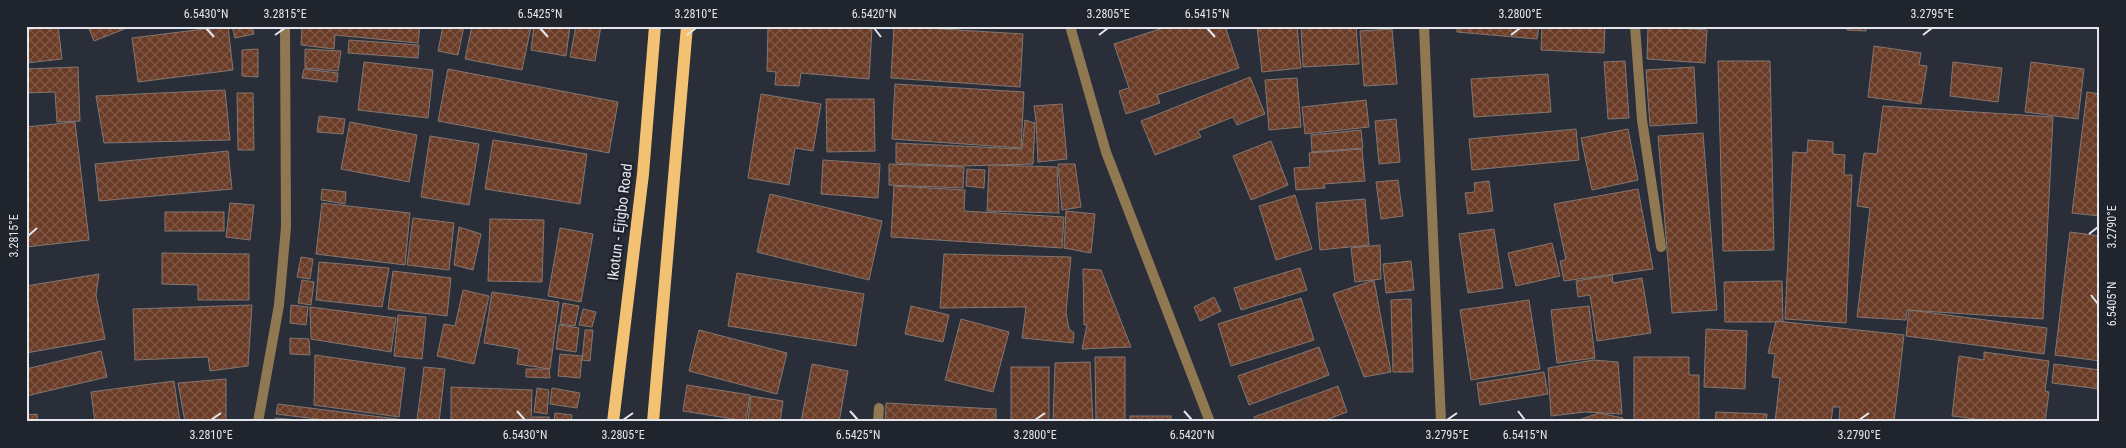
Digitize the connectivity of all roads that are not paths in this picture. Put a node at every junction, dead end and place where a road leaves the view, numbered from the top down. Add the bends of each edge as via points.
1 (285, 26) edge
2 (656, 26) edge
3 (687, 26) edge
4 (1070, 26) edge
5 (1424, 26) edge
6 (1635, 26) edge
7 (1661, 247) dead end
8 (879, 408) dead end
9 (258, 422) edge
10 (613, 422) edge
11 (654, 422) edge
12 (878, 422) edge
13 (1210, 422) edge
14 (1441, 422) edge

1 - 9 street via 286,227 279,305
2 - 10 main road, Ikotun - Ejigbo Road via 643,174
3 - 11 main road
4 - 13 street via 1106,152
5 - 14 street
6 - 7 street via 1642,120
8 - 12 street

